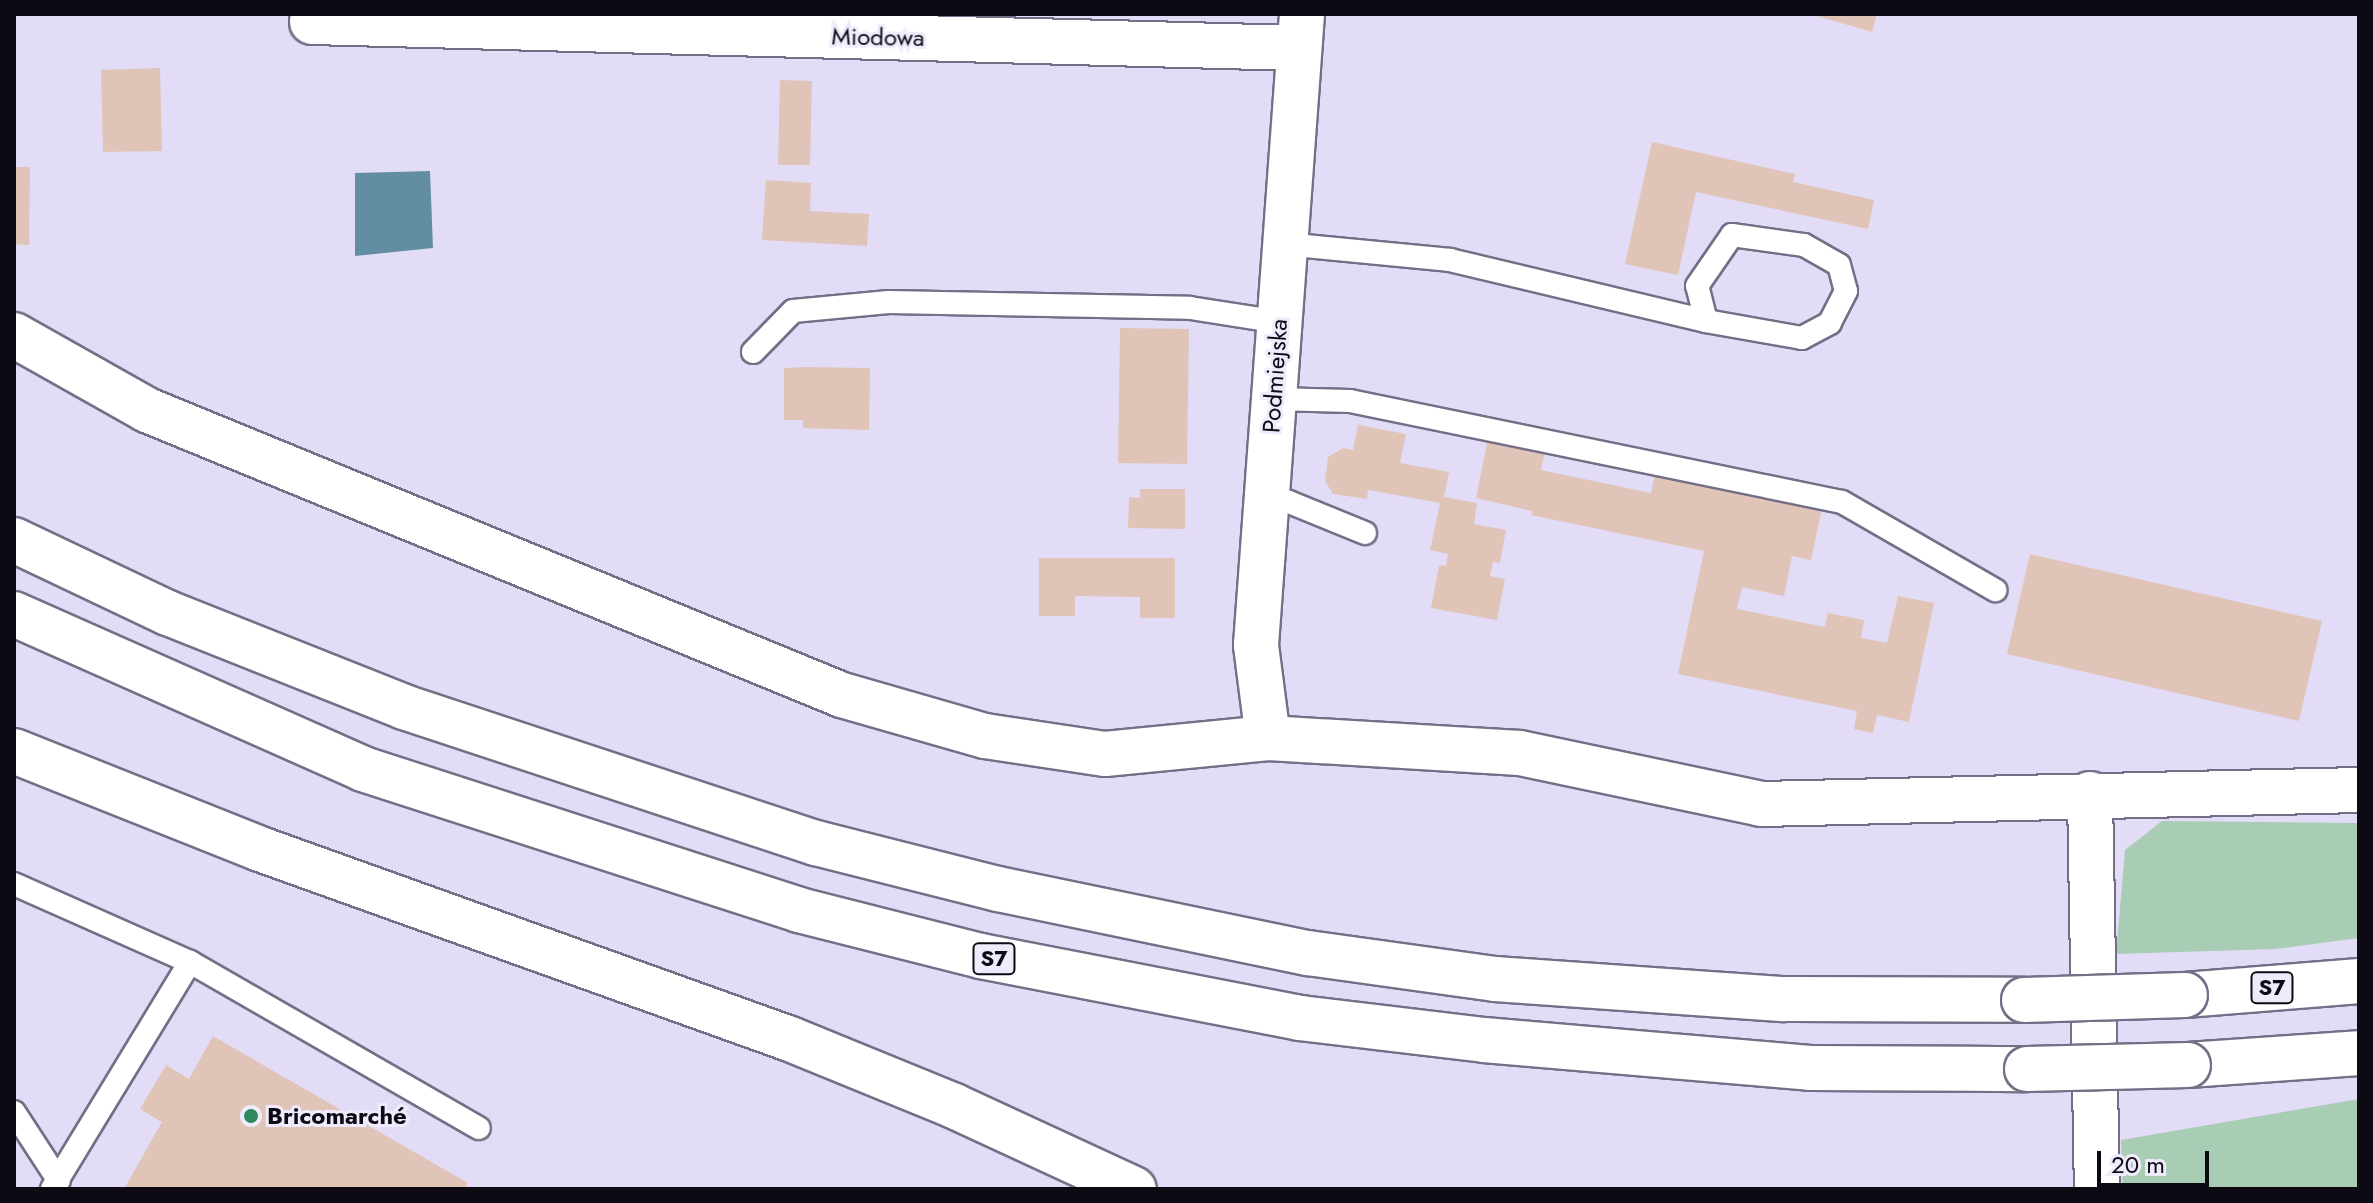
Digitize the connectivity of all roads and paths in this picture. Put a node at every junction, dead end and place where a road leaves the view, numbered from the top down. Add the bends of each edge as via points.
1 (312, 22) dead end
2 (1301, 31) edge
3 (1285, 244) junction
4 (1706, 321) junction
5 (1279, 322) junction
6 (14, 335) edge
7 (753, 352) dead end
8 (1274, 399) junction
9 (1266, 500) junction
10 (1365, 533) dead end
11 (14, 540) edge
12 (1995, 590) dead end
13 (14, 614) edge
14 (1268, 738) junction
15 (14, 751) edge
16 (2359, 790) edge
17 (2090, 794) junction
18 (14, 884) edge
19 (190, 962) junction
20 (2359, 981) edge
21 (2359, 1053) edge
22 (14, 1112) edge
23 (479, 1128) dead end
24 (2092, 1135) junction
25 (55, 1185) edge
26 (1134, 1189) edge
27 (2087, 1189) edge
28 (2097, 1189) edge

1 - 2 main road, Miodowa
2 - 3 main road, Podmiejska
3 - 4 lane via 1450,260
3 - 5 main road, Podmiejska
4 - 4 lane via 1802,338 1830,323 1846,291 1839,265 1804,245 1732,235 1697,286
5 - 7 lane via 1190,308 889,302 793,311
5 - 8 main road, Podmiejska
6 - 14 main road via 147,410 842,695 985,736 1105,754
8 - 9 main road, Podmiejska
8 - 12 lane via 1350,401 1842,502
9 - 10 lane via 1289,502
9 - 14 main road, Podmiejska via 1256,645
11 - 20 main road, S7, bridge via 168,613 419,712 816,843 998,889 1308,953 1495,979 1784,999 2185,995
13 - 21 main road, S7, bridge via 363,769 799,910 981,956 1300,1018 1810,1068 2188,1065
14 - 17 main road via 1520,753 1761,804
15 - 26 main road via 260,849 790,1039 954,1106
16 - 17 main road
17 - 24 main road
18 - 19 lane
19 - 23 lane
19 - 25 lane
22 - 25 lane
24 - 27 main road
24 - 28 main road

